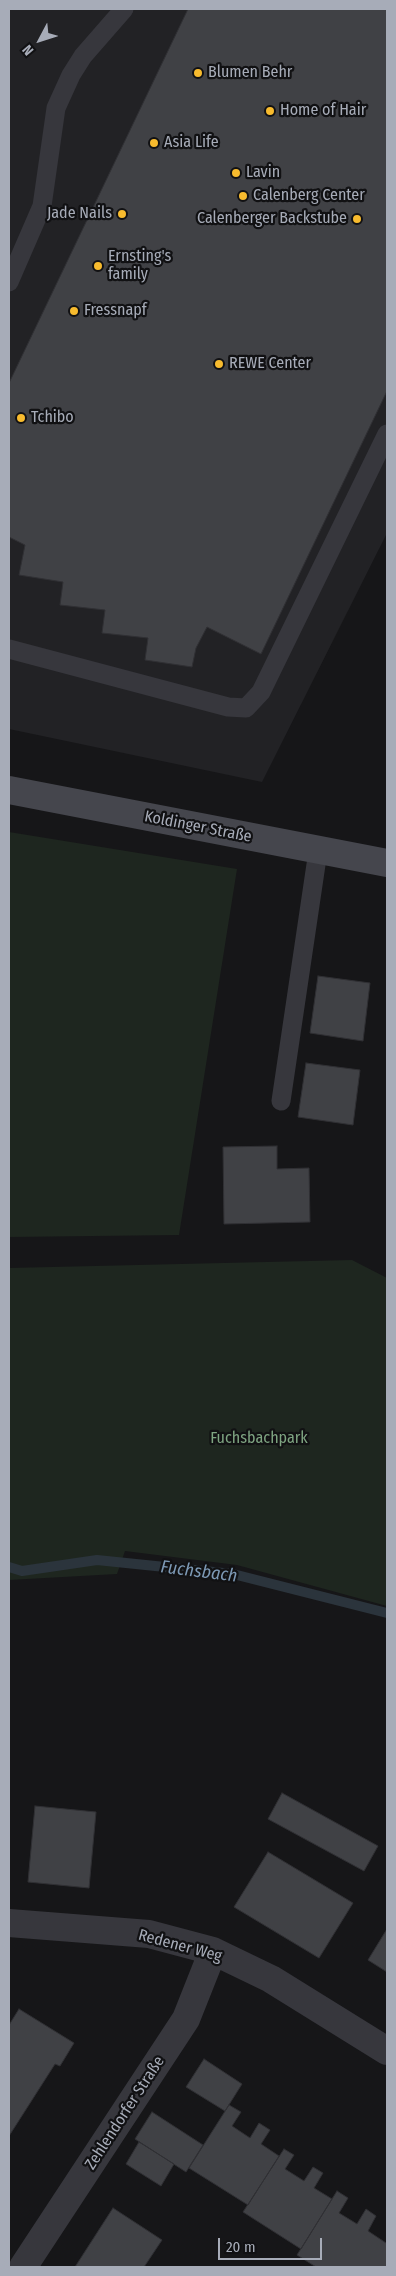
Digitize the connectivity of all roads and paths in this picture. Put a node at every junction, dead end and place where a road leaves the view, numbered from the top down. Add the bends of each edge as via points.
1 (124, 9) edge
2 (9, 282) edge
3 (387, 434) edge
4 (9, 649) edge
5 (9, 790) edge
6 (318, 851) junction
7 (387, 864) edge
8 (281, 1101) dead end
9 (9, 1923) edge
10 (213, 1951) junction
11 (387, 2051) edge
12 (23, 2267) edge

1 - 2 lane via 83,56 56,108 42,206
3 - 4 lane via 261,692 246,708 228,707
5 - 6 street, Koldinger Straße
6 - 7 street, Koldinger Straße
6 - 8 lane
9 - 10 street, Redener Weg via 150,1934
10 - 11 street, Redener Weg via 270,1979
10 - 12 street, Zehlendorfer Straße via 186,2019

